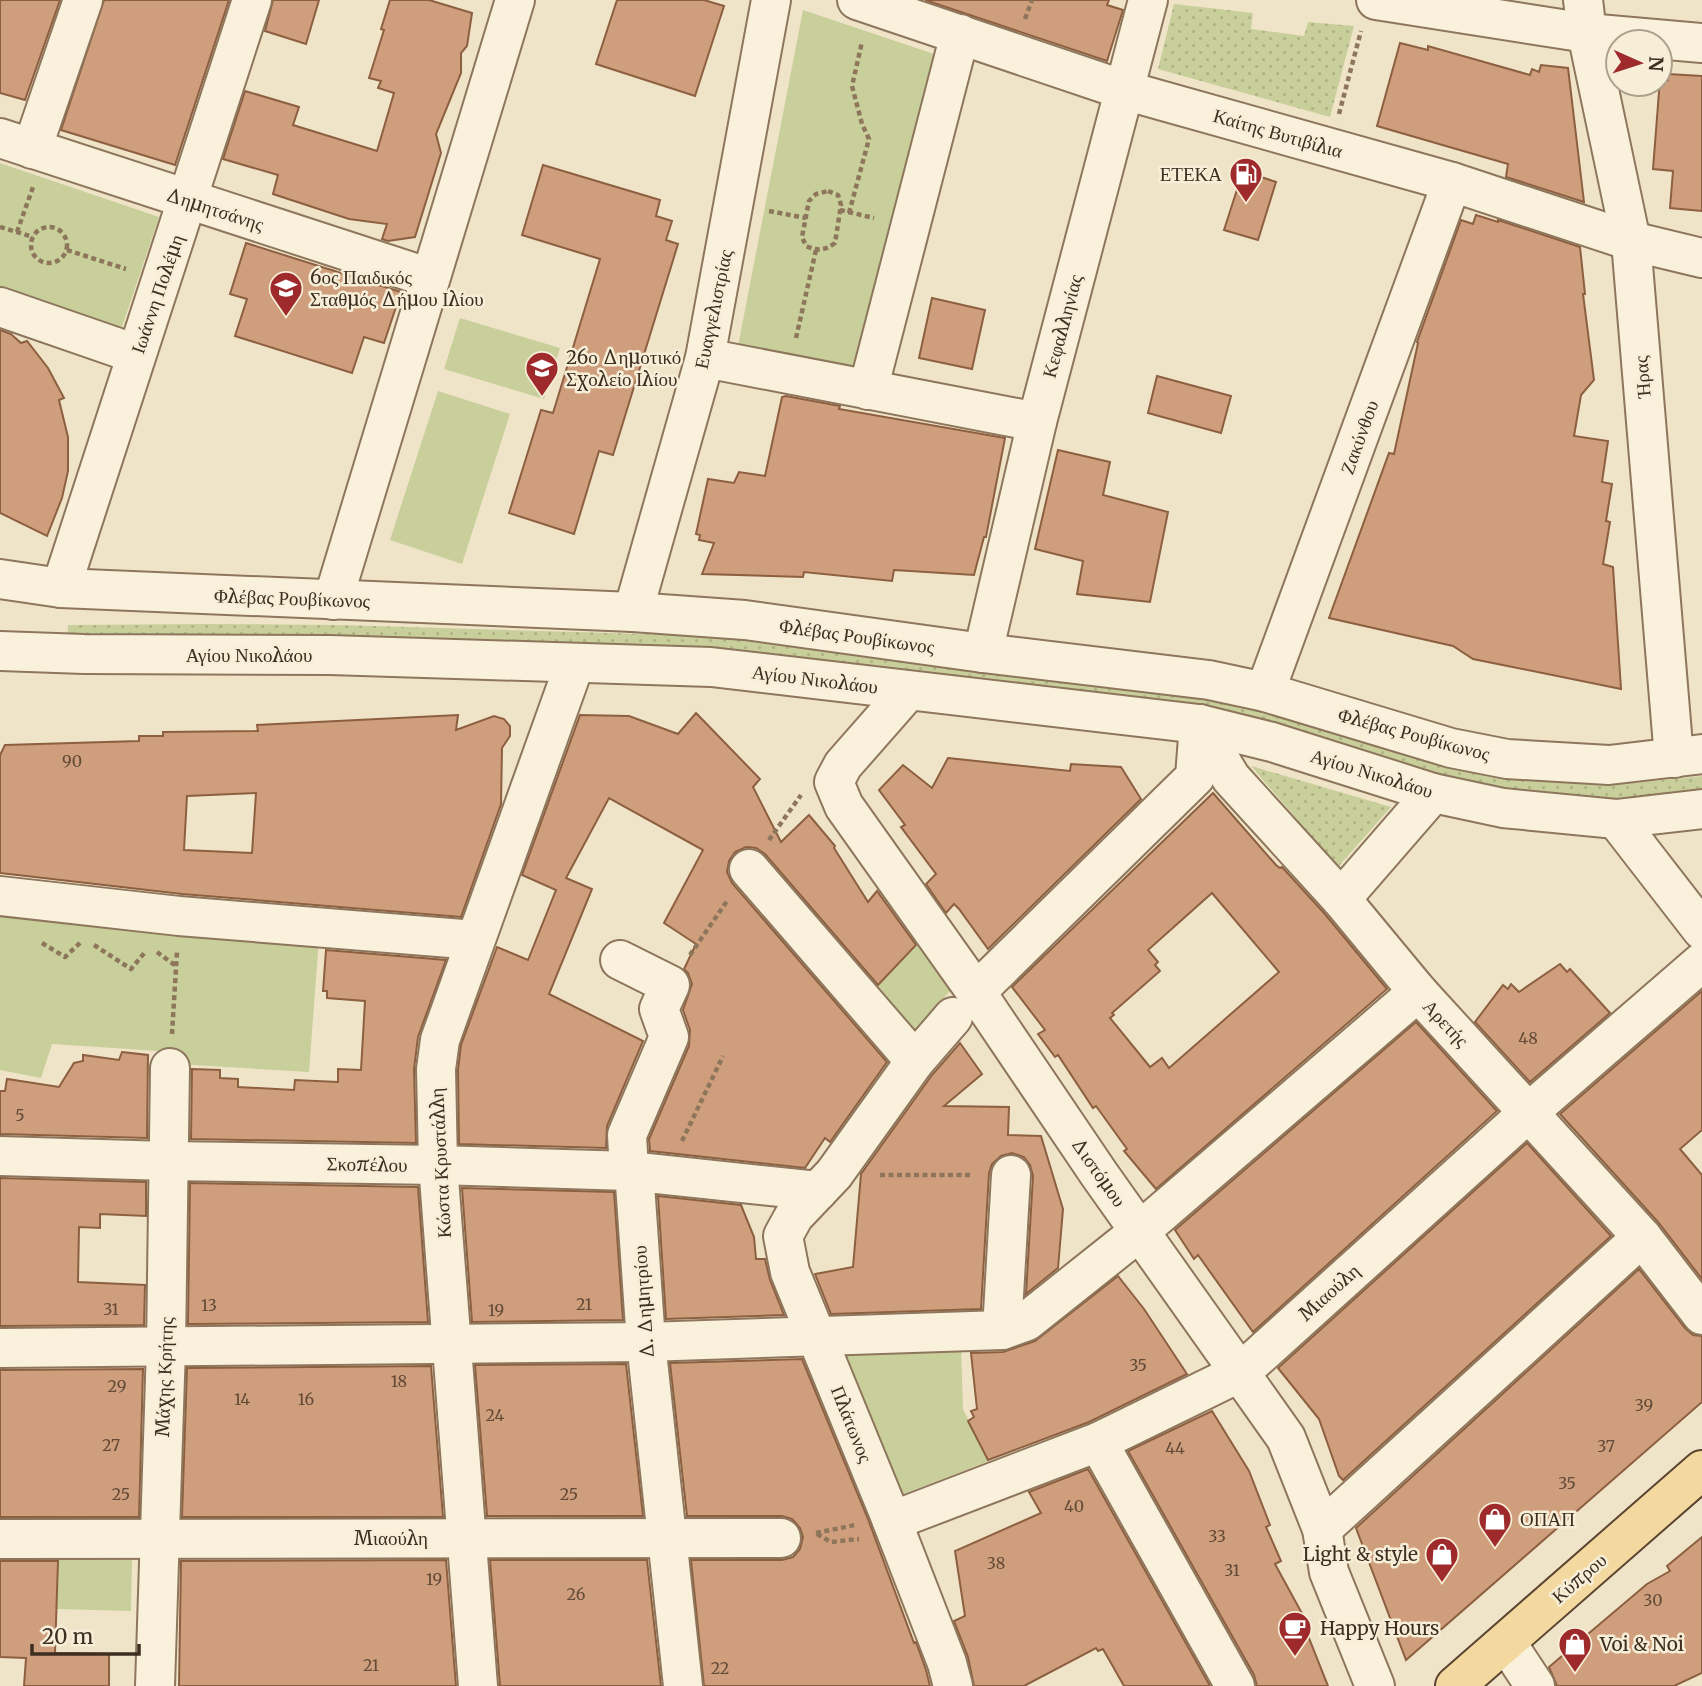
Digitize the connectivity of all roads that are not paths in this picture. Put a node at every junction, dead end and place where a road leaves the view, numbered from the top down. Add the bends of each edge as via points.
1 (83, 0) edge
2 (252, 0) edge
3 (516, 0) edge
4 (771, 0) edge
5 (1148, 0) edge
6 (863, 2) edge
7 (1370, 12) edge
8 (1585, 16) edge
9 (960, 34) junction
10 (1702, 43) edge
11 (1124, 90) junction
12 (26, 147) edge
13 (1452, 181) junction
14 (189, 200) junction
15 (1631, 241) junction
16 (1702, 258) edge
17 (430, 278) junction
18 (0, 307) edge
19 (139, 347) junction
20 (705, 358) junction
21 (868, 390) junction
22 (1037, 422) junction
23 (0, 579) edge
24 (61, 588) junction
25 (333, 600) junction
26 (633, 612) junction
27 (983, 653) junction
28 (2, 654) edge
29 (575, 663) junction
30 (908, 691) junction
31 (1265, 692) junction
32 (1199, 724) junction
33 (1688, 756) edge
34 (1433, 793) junction
35 (1702, 809) edge
36 (1616, 818) junction
37 (749, 869) dead end
38 (0, 896) edge
39 (1341, 899) junction
40 (1702, 930) edge
41 (475, 940) junction
42 (620, 960) dead end
43 (1702, 962) edge
44 (1418, 992) junction
45 (965, 1005) junction
46 (915, 1061) junction
47 (170, 1068) dead end
48 (1528, 1112) junction
49 (0, 1156) edge
50 (167, 1161) junction
51 (438, 1165) junction
52 (629, 1171) junction
53 (1012, 1175) road end
54 (826, 1183) junction
55 (1140, 1231) junction
56 (1642, 1237) junction
57 (1702, 1315) edge
58 (1002, 1330) junction
59 (816, 1335) junction
60 (646, 1342) junction
61 (452, 1343) junction
62 (166, 1347) junction
63 (0, 1348) edge
64 (1241, 1371) junction
65 (1098, 1441) junction
66 (1702, 1470) edge
67 (892, 1521) junction
68 (1322, 1529) junction
69 (466, 1537) junction
70 (666, 1538) junction
71 (781, 1538) dead end
72 (0, 1539) edge
73 (159, 1540) junction
74 (1506, 1642) junction
75 (155, 1686) edge
76 (478, 1686) edge
77 (683, 1686) edge
78 (953, 1686) edge
79 (1235, 1686) edge
80 (1376, 1686) edge
81 (1455, 1686) edge
82 (1535, 1686) edge

1 - 12 street
2 - 14 street, Ιωάννη Πολέμη
3 - 17 street
4 - 20 street, Ευαγγελιστρίας
5 - 11 street, Κεφαλληνίας
6 - 9 street, Καίτης Βυτιβίλια
7 - 8 street
8 - 10 street
8 - 15 street, Ήρας
9 - 11 street, Καίτης Βυτιβίλια
9 - 21 street
11 - 13 street, Καίτης Βυτιβίλια
11 - 22 street, Κεφαλληνίας
12 - 14 street, Δημητσάνης
13 - 15 street, Καίτης Βυτιβίλια
13 - 31 street, Ζακύνθου
14 - 17 street, Δημητσάνης
14 - 19 street, Ιωάννη Πολέμη
15 - 16 street, Καίτης Βυτιβίλια
15 - 33 street, Ήρας
17 - 25 street
18 - 19 street
19 - 24 street, Ιωάννη Πολέμη
20 - 21 street
20 - 26 street, Ευαγγελιστρίας
21 - 22 street
22 - 27 street, Κεφαλληνίας
23 - 24 street, Φλέβας Ρουβίκωνος
24 - 25 street, Φλέβας Ρουβίκωνος
25 - 26 street, Φλέβας Ρουβίκωνος
26 - 27 street, Φλέβας Ρουβίκωνος via 746,620
27 - 31 street, Φλέβας Ρουβίκωνος via 1209,680
28 - 29 street, Αγίου Νικολάου via 330,655
29 - 30 street, Αγίου Νικολάου via 711,667
29 - 41 street, Κώστα Κρυστάλλη
30 - 32 street, Αγίου Νικολάου
30 - 45 street, Διστόμου via 843,765 834,782
31 - 33 street, Φλέβας Ρουβίκωνος via 1451,748 1507,760 1609,765
32 - 34 street, Αγίου Νικολάου
32 - 39 street, Αρετής via 1231,778
32 - 45 street via 1195,777
34 - 36 street, Αγίου Νικολάου via 1503,808
34 - 39 street
35 - 36 street
36 - 40 street
37 - 46 street
38 - 41 street
39 - 44 street, Αρετής
41 - 51 street, Κώστα Κρυστάλλη via 440,1040 436,1069
42 - 52 street, Δ. Δημητρίου via 670,985 659,1009 669,1037 627,1135
43 - 48 street, Μιαούλη
44 - 48 street, Αρετής
44 - 55 street
45 - 46 street
45 - 55 street, Διστόμου
46 - 54 street
47 - 50 street, Μάχης Κρήτης
48 - 56 street, Αρετής
48 - 64 street, Μιαούλη
49 - 50 street, Σκοπέλου
50 - 51 street, Σκοπέλου
50 - 62 street, Μάχης Κρήτης
51 - 52 street, Σκοπέλου
51 - 61 street, Κώστα Κρυστάλλη
52 - 54 street, Σκοπέλου
52 - 60 street, Δ. Δημητρίου via 635,1184
53 - 58 street
54 - 59 street, Πλάτωνος via 794,1216 783,1236 790,1272
55 - 58 street via 1027,1321
55 - 64 street, Διστόμου
56 - 57 street, Αρετής
56 - 68 street
58 - 59 street
59 - 60 street
59 - 67 street, Πλάτωνος
60 - 61 street
60 - 70 street, Δ. Δημητρίου
61 - 62 street
61 - 69 street, Κώστα Κρυστάλλη
62 - 63 street
62 - 73 street, Μάχης Κρήτης
64 - 65 street, Μιαούλη
64 - 68 street, Διστόμου via 1286,1438
65 - 67 street, Μιαούλη
65 - 79 street
66 - 74 main road, Κύπρου
67 - 78 street, Πλάτωνος
68 - 80 street, Διστόμου via 1329,1572
69 - 70 street, Μιαούλη
69 - 73 street, Μιαούλη
69 - 76 street, Κώστα Κρυστάλλη
70 - 71 street, Μιαούλη
70 - 77 street, Δ. Δημητρίου
72 - 73 street, Μιαούλη
73 - 75 street, Μάχης Κρήτης
74 - 81 main road, Κύπρου
74 - 82 street

